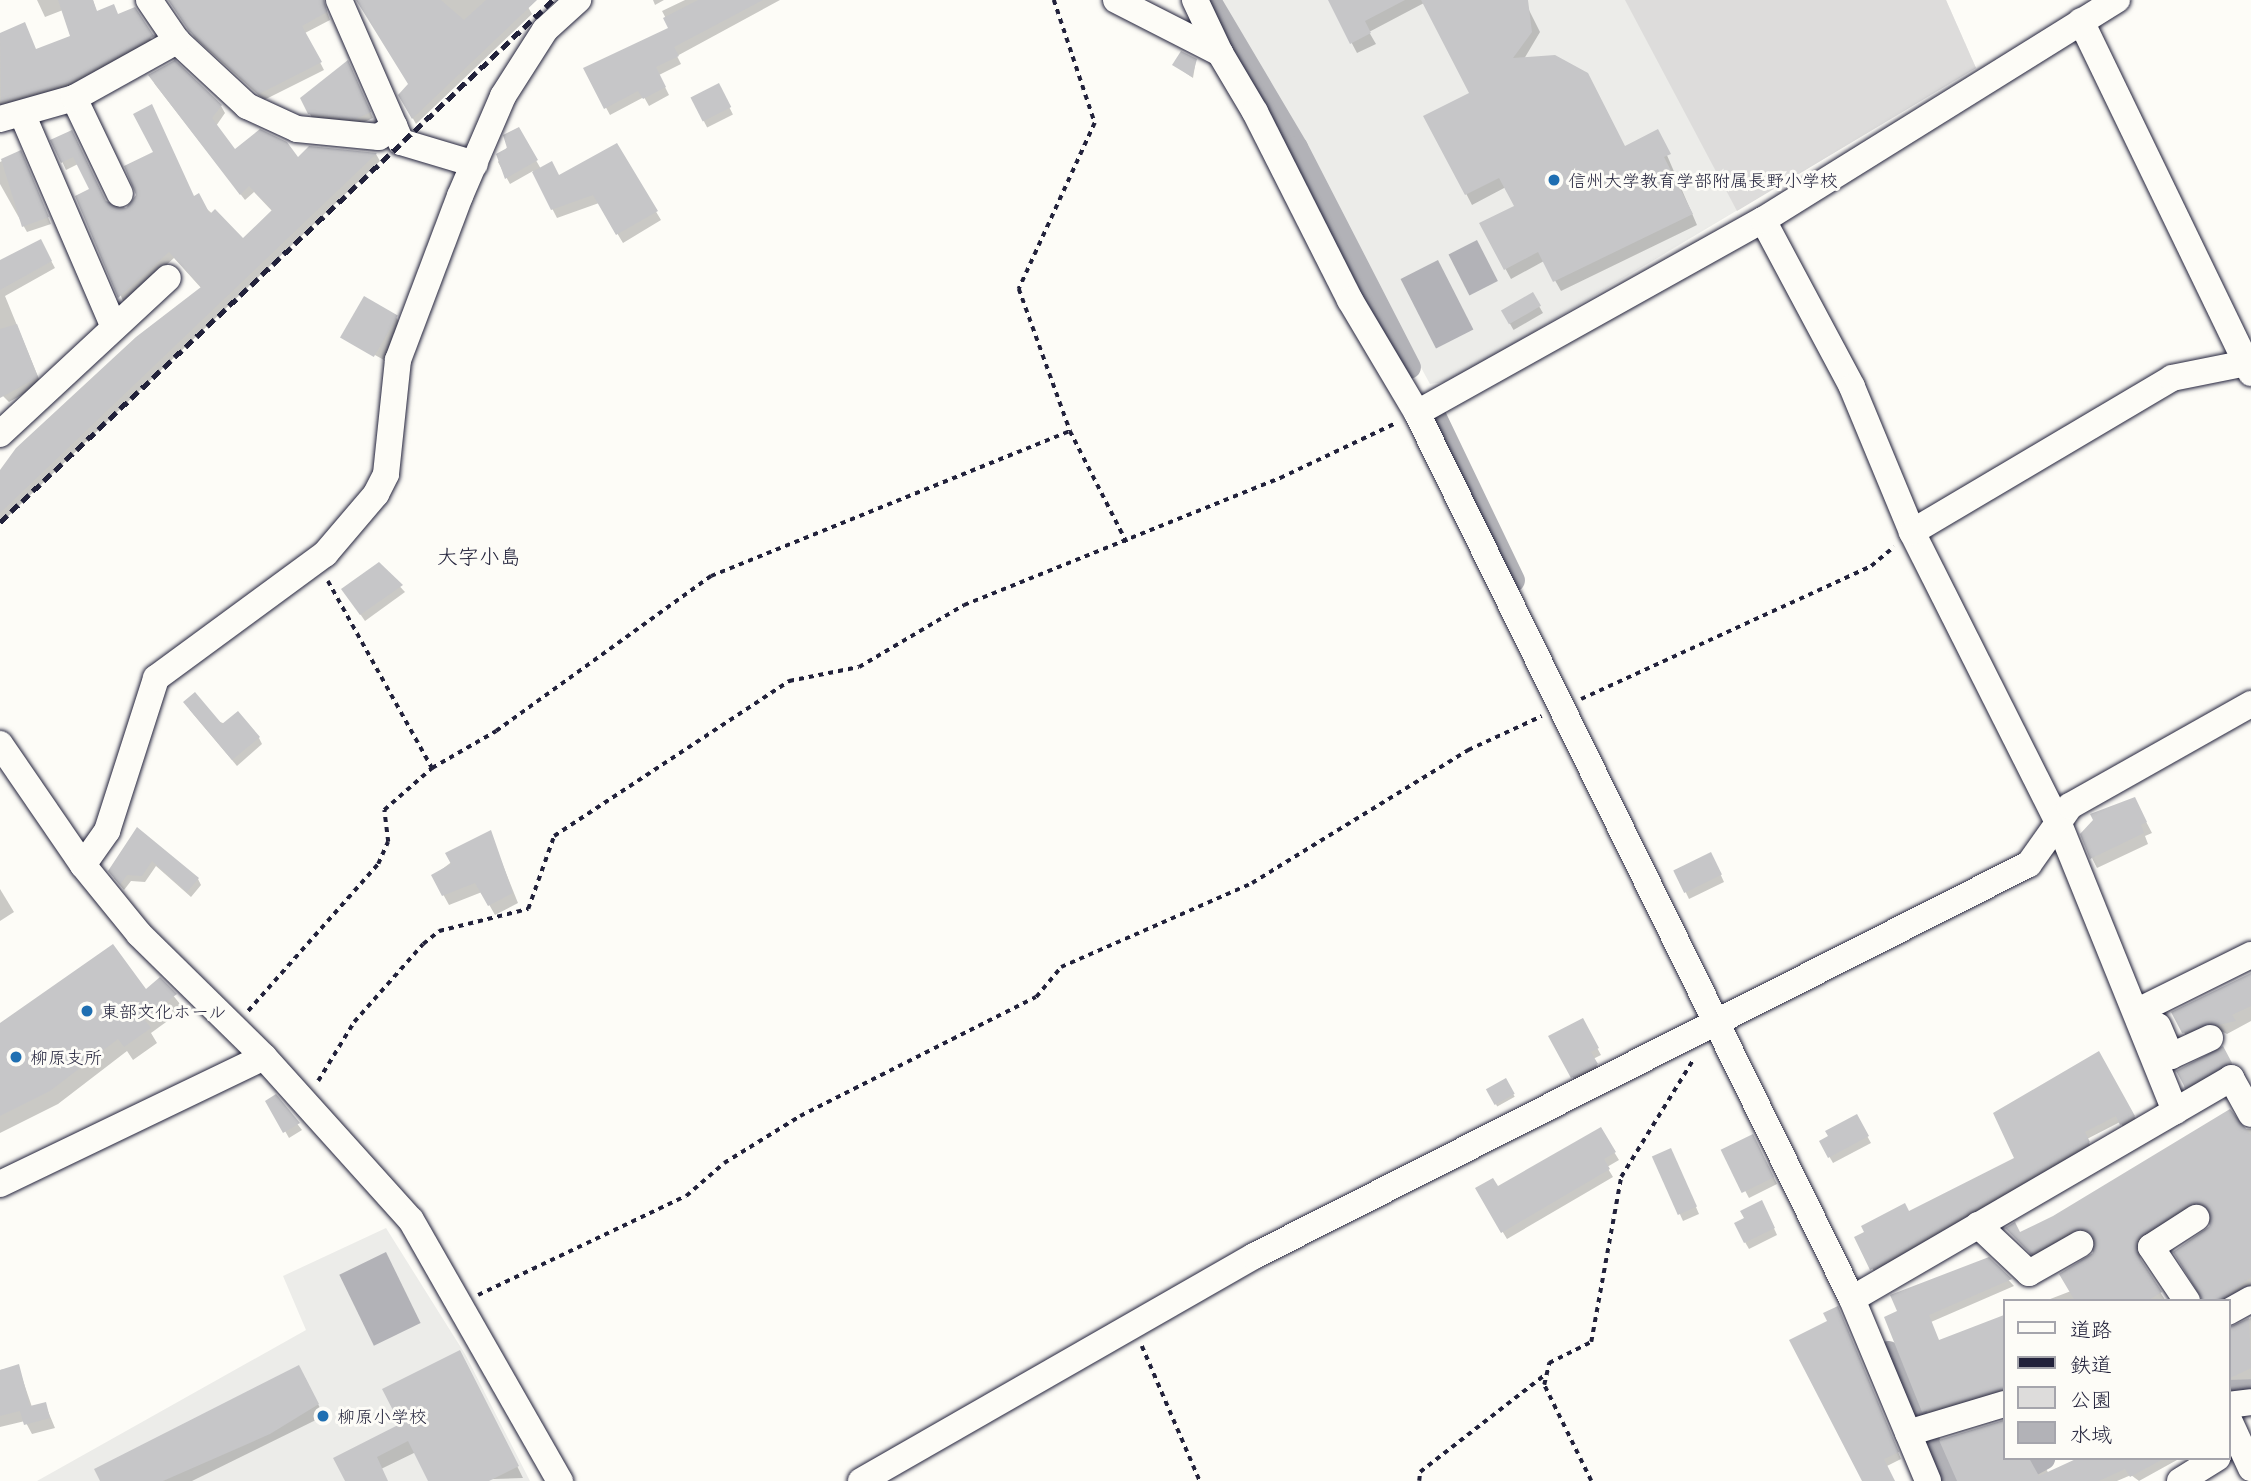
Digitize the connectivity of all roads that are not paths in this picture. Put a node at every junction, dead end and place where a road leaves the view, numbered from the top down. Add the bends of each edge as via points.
1 (149, 0) edge
2 (339, 0) edge
3 (578, 0) edge
4 (1116, 0) edge
5 (1195, 0) edge
6 (2117, 0) edge
7 (2081, 21) junction
8 (177, 41) junction
9 (1220, 53) junction
10 (74, 98) junction
11 (12, 118) edge
12 (394, 126) junction
13 (475, 164) junction
14 (120, 194) dead end
15 (1763, 220) junction
16 (168, 278) dead end
17 (114, 327) junction
18 (2250, 367) edge
19 (1417, 413) junction
20 (0, 434) edge
21 (1912, 532) junction
22 (2251, 704) edge
23 (0, 744) edge
24 (2059, 824) junction
25 (83, 865) junction
26 (2251, 956) edge
27 (2142, 1009) junction
28 (1716, 1025) junction
29 (2210, 1038) dead end
30 (264, 1056) junction
31 (2241, 1073) edge
32 (2175, 1111) junction
33 (2251, 1114) edge
34 (0, 1184) edge
35 (2196, 1218) dead end
36 (1978, 1225) junction
37 (2080, 1244) dead end
38 (2251, 1298) edge
39 (1852, 1299) junction
40 (2186, 1299) edge
41 (2230, 1310) edge
42 (2251, 1402) edge
43 (2002, 1405) edge
44 (2230, 1405) edge
45 (1908, 1433) junction
46 (2230, 1452) edge
47 (2214, 1460) edge
48 (2251, 1468) edge
49 (560, 1481) edge
50 (861, 1481) edge
51 (1928, 1481) edge
52 (2180, 1481) edge

1 - 8 street
2 - 12 street
3 - 13 street via 545,30 503,96
4 - 9 street
5 - 9 street
6 - 7 street
7 - 15 street
7 - 18 street
8 - 10 street
8 - 12 street via 247,106 297,129 379,137
9 - 19 street
10 - 11 street
10 - 14 street
11 - 17 street
12 - 13 street via 401,142
13 - 25 street via 398,360 386,474 356,520 316,560 156,678 107,831
15 - 19 street
15 - 21 street via 1852,387
16 - 17 street
17 - 20 street
18 - 21 street via 2172,378
19 - 28 street
21 - 24 street
22 - 24 street via 2070,806
23 - 25 street
24 - 27 street
24 - 28 street via 2029,864
25 - 30 street via 139,934
26 - 27 street
27 - 29 street via 2171,1056
27 - 32 street
28 - 39 street
28 - 50 street via 1611,1070 1445,1164 1137,1320
30 - 34 street
30 - 49 street via 411,1220
31 - 32 street
31 - 33 street
32 - 36 street
35 - 40 street via 2151,1247
36 - 37 street via 2029,1273
36 - 39 street
38 - 41 street
39 - 45 street
42 - 44 street
43 - 45 street
45 - 51 street
46 - 48 street
47 - 52 street

